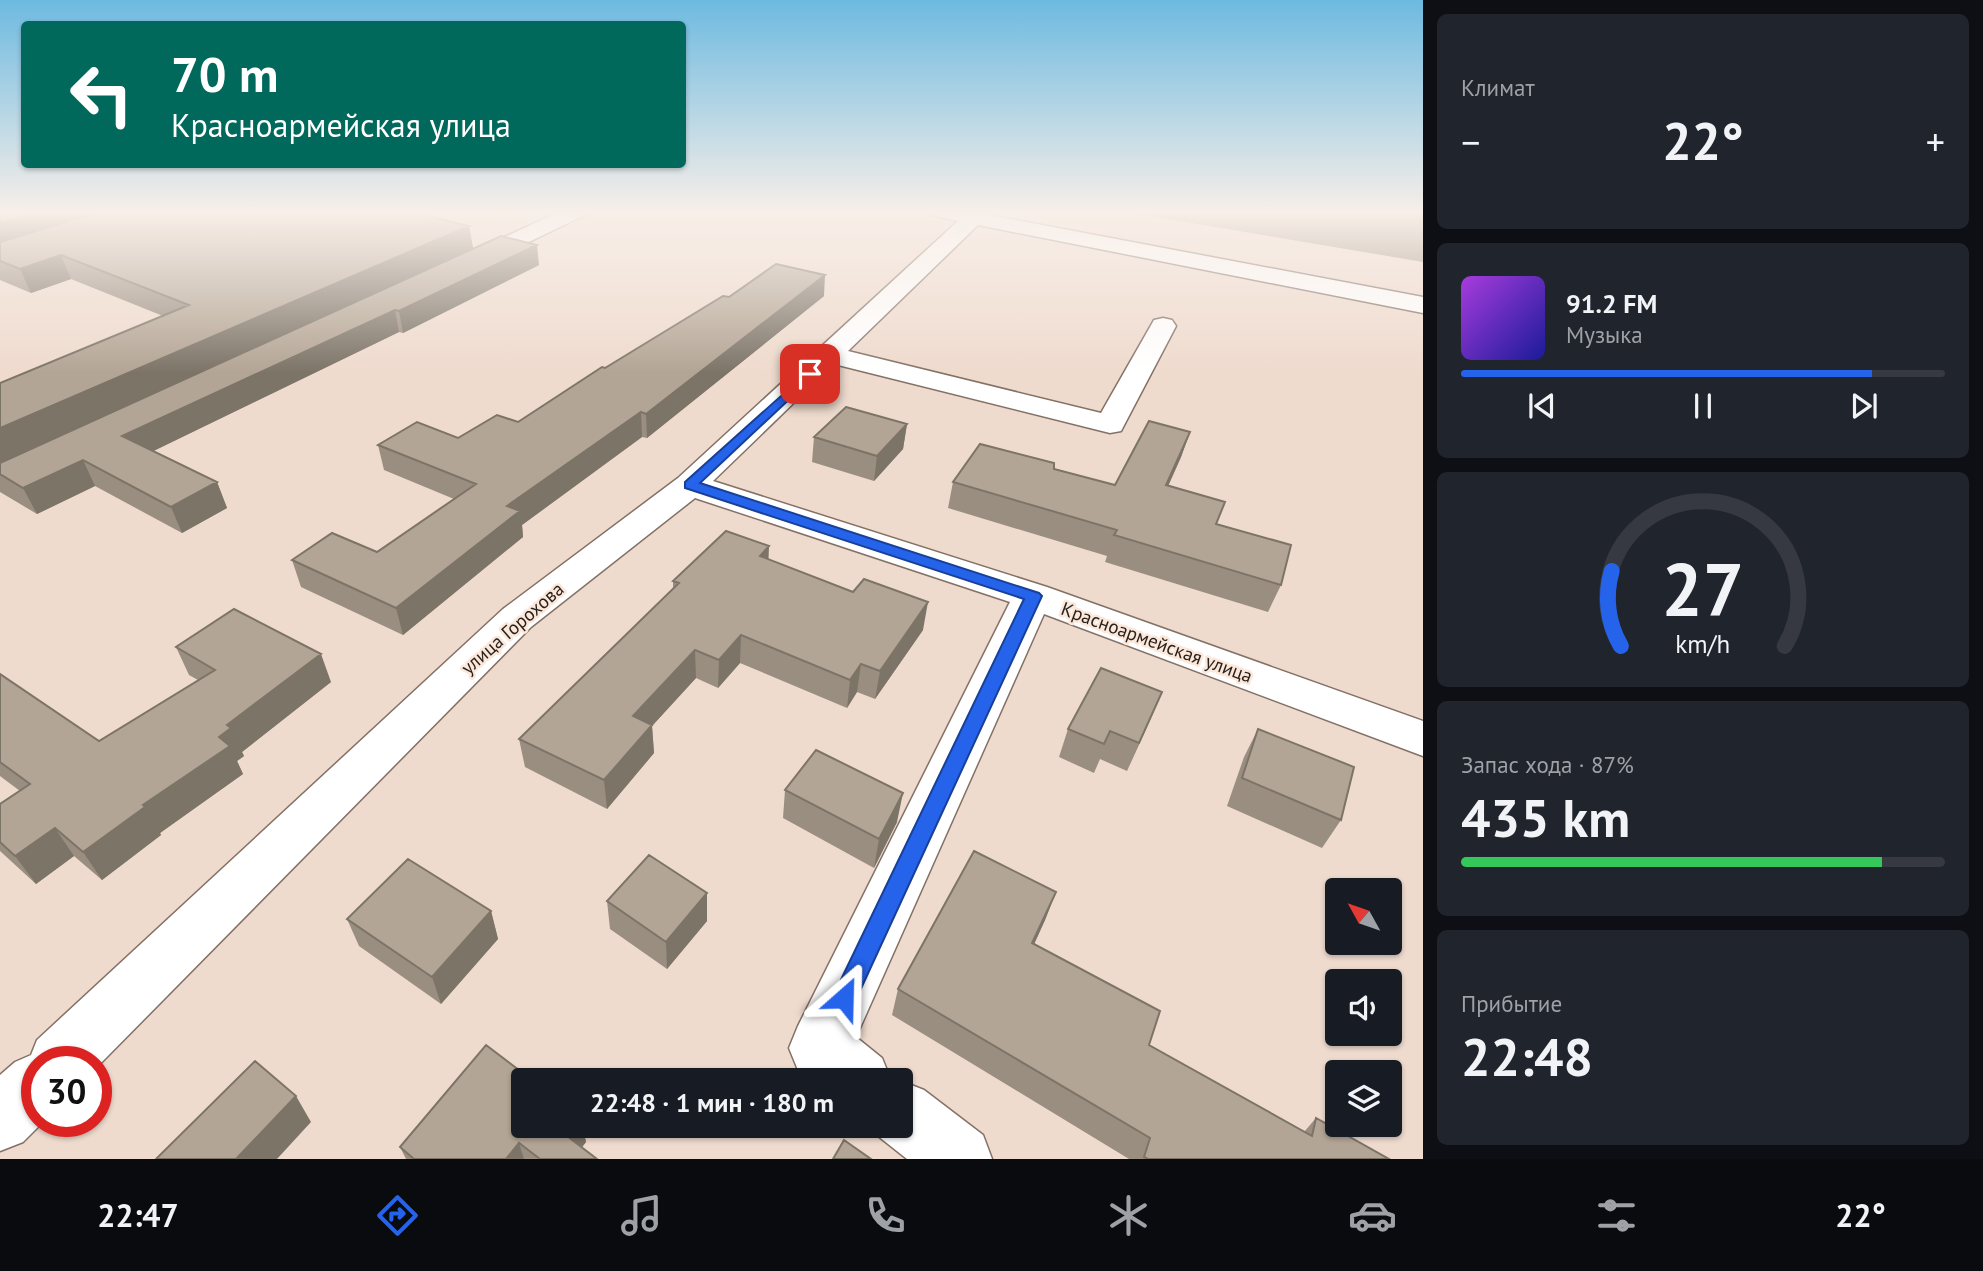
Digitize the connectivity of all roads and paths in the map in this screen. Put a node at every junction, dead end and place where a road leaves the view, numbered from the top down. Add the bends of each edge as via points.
1 (461, 265) edge
2 (924, 265) edge
3 (1225, 265) edge
4 (440, 275) edge
5 (1423, 306) edge
6 (1163, 326) dead end
7 (830, 355) junction
8 (690, 485) junction
9 (1034, 596) junction
10 (1423, 739) edge
11 (76, 1046) edge
12 (845, 1068) edge
13 (21, 1099) edge
14 (0, 1119) edge
15 (913, 1122) edge
16 (960, 1159) edge

1 - 4 street
2 - 7 street, улица Горохова
3 - 5 street
6 - 7 street via 1110,424
7 - 8 street, улица Горохова
8 - 9 street, Красноармейская улица
8 - 11 street, улица Горохова via 517,618
9 - 10 street, Красноармейская улица
9 - 12 street via 820,1048
13 - 14 street
15 - 16 street

